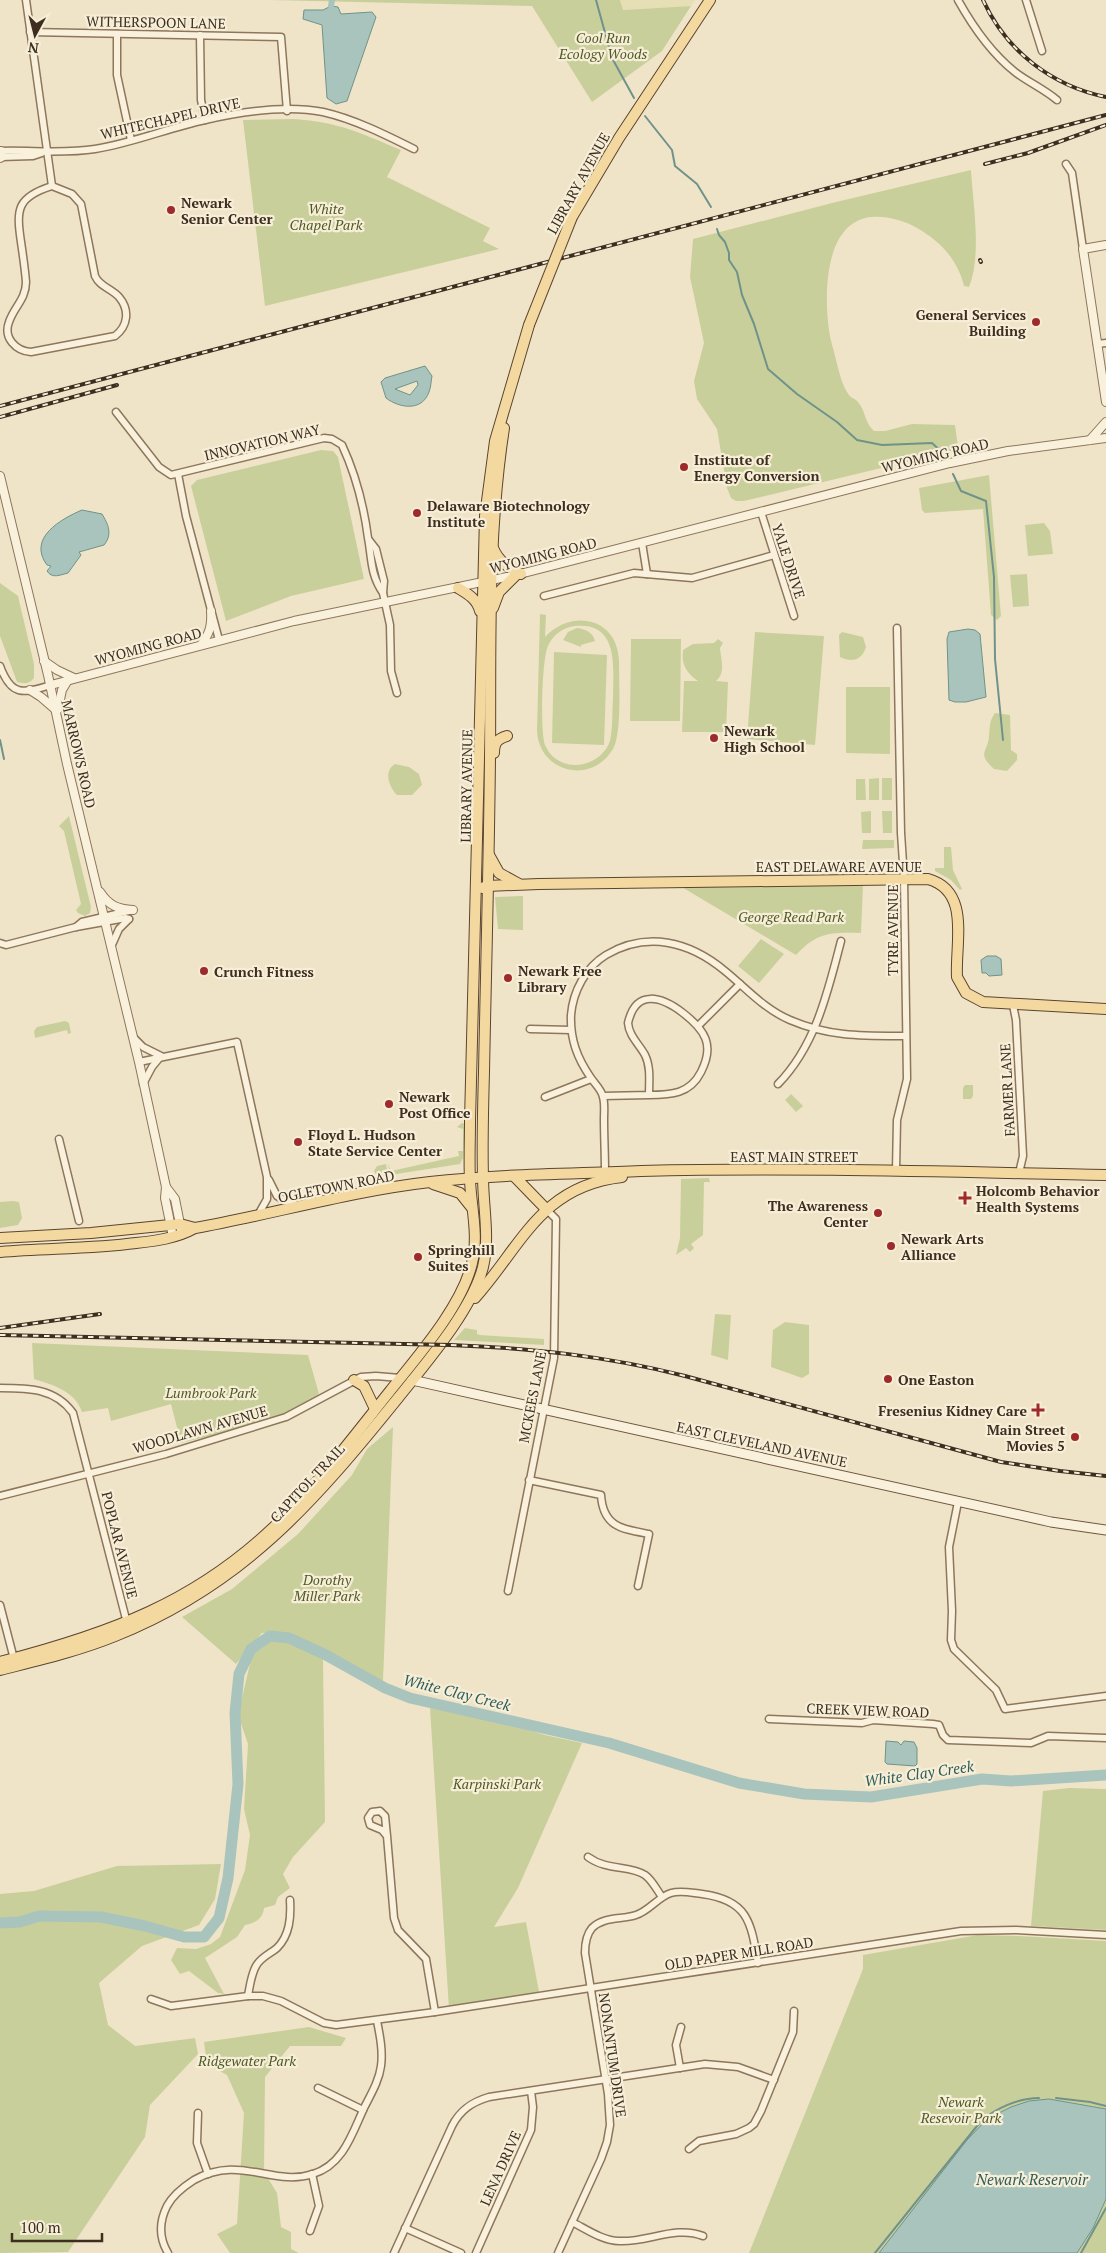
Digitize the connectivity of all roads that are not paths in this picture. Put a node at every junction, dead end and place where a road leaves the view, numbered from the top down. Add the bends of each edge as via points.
1 (26, 0) edge
2 (710, 0) edge
3 (958, 0) edge
4 (1026, 0) edge
5 (30, 32) junction
6 (117, 34) junction
7 (200, 36) junction
8 (1042, 51) dead end
9 (1057, 100) dead end
10 (287, 111) junction
11 (205, 120) junction
12 (131, 140) junction
13 (414, 149) dead end
14 (46, 152) junction
15 (1, 154) edge
16 (1066, 164) dead end
17 (52, 186) junction
18 (1106, 245) edge
19 (1083, 248) junction
20 (1106, 343) edge
21 (1097, 344) junction
22 (509, 398) junction
23 (1106, 402) edge
24 (116, 412) dead end
25 (1106, 422) edge
26 (1106, 438) edge
27 (1090, 440) junction
28 (178, 474) junction
29 (0, 476) edge
30 (761, 512) junction
31 (642, 543) junction
32 (492, 545) junction
33 (774, 555) junction
34 (646, 574) junction
35 (518, 575) junction
36 (487, 582) junction
37 (458, 588) junction
38 (544, 596) dead end
39 (384, 597) junction
40 (212, 611) junction
41 (486, 616) junction
42 (794, 616) dead end
43 (897, 628) dead end
44 (219, 640) junction
45 (201, 645) junction
46 (44, 661) junction
47 (0, 666) edge
48 (71, 679) junction
49 (51, 685) junction
50 (30, 690) junction
51 (397, 694) dead end
52 (56, 712) junction
53 (490, 712) junction
54 (489, 806) junction
55 (488, 852) junction
56 (904, 878) junction
57 (522, 885) junction
58 (96, 886) junction
59 (487, 886) junction
60 (477, 890) junction
61 (134, 910) joint
62 (104, 920) junction
63 (841, 941) dead end
64 (0, 943) edge
65 (111, 948) junction
66 (740, 984) junction
67 (1013, 1005) junction
68 (1106, 1009) edge
69 (699, 1026) junction
70 (530, 1029) dead end
71 (814, 1029) junction
72 (571, 1030) junction
73 (905, 1036) junction
74 (132, 1037) junction
75 (161, 1056) junction
76 (139, 1062) junction
77 (591, 1079) junction
78 (143, 1084) junction
79 (778, 1084) dead end
80 (649, 1095) junction
81 (603, 1096) junction
82 (545, 1097) dead end
83 (59, 1139) dead end
84 (649, 1171) junction
85 (896, 1171) junction
86 (605, 1172) junction
87 (1019, 1173) junction
88 (1106, 1175) edge
89 (514, 1176) junction
90 (267, 1177) junction
91 (482, 1178) junction
92 (470, 1179) junction
93 (428, 1182) junction
94 (296, 1207) junction
95 (472, 1209) junction
96 (546, 1209) junction
97 (258, 1216) junction
98 (78, 1222) dead end
99 (175, 1225) junction
100 (195, 1228) junction
101 (30, 1235) junction
102 (177, 1236) junction
103 (0, 1238) edge
104 (0, 1246) edge
105 (0, 1252) edge
106 (466, 1308) junction
107 (400, 1378) junction
108 (354, 1380) junction
109 (412, 1380) junction
110 (0, 1388) edge
111 (376, 1409) junction
112 (543, 1410) junction
113 (88, 1473) junction
114 (529, 1480) junction
115 (0, 1496) edge
116 (958, 1502) junction
117 (1106, 1530) edge
118 (638, 1586) dead end
119 (508, 1591) dead end
120 (0, 1606) edge
121 (127, 1623) junction
122 (14, 1659) junction
123 (0, 1662) edge
124 (0, 1670) edge
125 (1106, 1696) edge
126 (769, 1719) dead end
127 (1106, 1738) edge
128 (387, 1836) dead end
129 (588, 1857) dead end
130 (662, 1898) junction
131 (290, 1900) dead end
132 (1106, 1935) edge
133 (758, 1963) junction
134 (591, 1988) junction
135 (248, 1996) junction
136 (151, 1998) dead end
137 (794, 2011) dead end
138 (435, 2012) junction
139 (378, 2021) junction
140 (681, 2027) dead end
141 (680, 2068) junction
142 (605, 2079) junction
143 (774, 2080) junction
144 (318, 2088) dead end
145 (531, 2091) junction
146 (363, 2110) junction
147 (198, 2114) dead end
148 (689, 2149) dead end
149 (208, 2174) junction
150 (312, 2174) junction
151 (572, 2222) junction
152 (405, 2228) junction
153 (310, 2231) dead end
154 (703, 2236) dead end
155 (168, 2253) edge
156 (394, 2253) edge
157 (460, 2253) edge
158 (476, 2253) edge
159 (558, 2253) edge

1 - 5 street
2 - 22 main road, LIBRARY AVENUE, bridge via 619,138 572,217 528,325
3 - 9 street via 975,31 998,56 1016,73
4 - 8 street
5 - 6 street, WITHERSPOON LANE
5 - 14 street
6 - 7 street, WITHERSPOON LANE
6 - 12 street via 118,75
7 - 10 street, WITHERSPOON LANE via 281,37
7 - 11 street via 201,100
10 - 11 street, WHITECHAPEL DRIVE via 252,112
10 - 13 street, WHITECHAPEL DRIVE via 307,110 340,117
11 - 12 street, WHITECHAPEL DRIVE
12 - 14 street, WHITECHAPEL DRIVE via 95,149
14 - 15 street, WHITECHAPEL DRIVE via 33,156
14 - 17 street
16 - 19 street via 1072,172
17 - 17 street via 72,194 82,204 95,276 98,283 118,296 126,312 124,326 115,336 31,352 18,349 8,332 9,322 26,292 17,218 26,198
18 - 19 street
19 - 21 street
20 - 21 street
21 - 23 street
22 - 32 main road, LIBRARY AVENUE
22 - 36 main road, LIBRARY AVENUE via 494,441 488,481
24 - 28 street via 164,473
25 - 27 street
26 - 27 street, WYOMING ROAD
27 - 30 street, WYOMING ROAD via 956,462
28 - 39 street, INNOVATION WAY via 324,438 332,439 342,445 348,457 369,540 376,549 384,581
28 - 40 street
29 - 46 street, MARROWS ROAD
30 - 31 street, WYOMING ROAD
30 - 33 street, YALE DRIVE
31 - 34 street
31 - 35 street, WYOMING ROAD
32 - 35 main road via 498,558
32 - 36 main road, LIBRARY AVENUE
33 - 34 street via 692,578
33 - 42 street, YALE DRIVE
34 - 38 street via 634,573
35 - 36 street, WYOMING ROAD
35 - 41 main road via 499,592
36 - 37 street, WYOMING ROAD
36 - 41 main road, LIBRARY AVENUE
37 - 39 street, WYOMING ROAD
37 - 41 main road via 476,600
39 - 44 street, WYOMING ROAD
39 - 51 street, INNOVATION WAY via 390,625 391,671
40 - 44 street
40 - 45 street via 212,625
41 - 53 main road, LIBRARY AVENUE
41 - 60 main road, LIBRARY AVENUE
43 - 56 street, TYRE AVENUE
44 - 45 street, WYOMING ROAD
45 - 48 street, WYOMING ROAD
46 - 48 street
46 - 49 street, MARROWS ROAD
47 - 50 street, WYOMING ROAD via 13,690
48 - 49 street, WYOMING ROAD
48 - 52 street via 62,690
49 - 50 street, WYOMING ROAD
49 - 52 street, MARROWS ROAD
50 - 52 street
52 - 58 street, MARROWS ROAD
53 - 54 main road, LIBRARY AVENUE
53 - 54 main road via 496,728 507,736 495,744 494,789
54 - 55 main road, LIBRARY AVENUE
55 - 57 main road via 499,873
55 - 59 main road, LIBRARY AVENUE
56 - 57 main road, EAST DELAWARE AVENUE
56 - 67 main road, EAST DELAWARE AVENUE via 935,881 954,898 957,974 964,990 980,1001
56 - 73 street, TYRE AVENUE
57 - 59 main road, EAST DELAWARE AVENUE
58 - 61 street via 107,902 116,908
58 - 62 street, MARROWS ROAD
59 - 60 main road, EAST DELAWARE AVENUE
59 - 91 main road, LIBRARY AVENUE
60 - 92 main road, LIBRARY AVENUE
61 - 62 street
62 - 64 street via 82,922 76,927 6,945
62 - 65 street, MARROWS ROAD
62 - 65 street via 129,919 119,929
63 - 71 street via 823,1010
65 - 74 street, MARROWS ROAD
66 - 69 street
66 - 71 street via 767,1008
66 - 72 street via 712,962 683,947 660,941 634,942 604,956 590,970 574,999
67 - 68 main road, EAST DELAWARE AVENUE
67 - 87 street, FARMER LANE via 1023,1156
69 - 80 street via 707,1053 698,1077 678,1093
69 - 80 street via 671,1004 660,1000 642,1000 633,1010 629,1029 649,1065
70 - 72 street
71 - 73 street via 842,1035
71 - 79 street
72 - 77 street via 577,1056
73 - 85 street, TYRE AVENUE via 907,1079 896,1120
74 - 75 street
74 - 76 street, MARROWS ROAD
75 - 76 street
75 - 78 street
75 - 90 street via 237,1042
76 - 78 street, MARROWS ROAD
77 - 81 street
77 - 82 street
78 - 99 street, MARROWS ROAD via 166,1187 175,1199
80 - 81 street
81 - 86 street
83 - 98 street
84 - 85 main road, EAST MAIN STREET via 746,1168
84 - 86 main road, EAST MAIN STREET
84 - 96 main road via 582,1187
85 - 87 main road, EAST MAIN STREET
86 - 89 main road, EAST MAIN STREET
87 - 88 main road, EAST MAIN STREET
89 - 91 main road, EAST MAIN STREET
89 - 96 main road
90 - 94 street via 277,1196
90 - 97 street via 267,1199
91 - 92 main road, OGLETOWN ROAD
91 - 106 main road, CAPITOL TRAIL via 485,1255 480,1277
92 - 93 main road, OGLETOWN ROAD
92 - 95 main road, CAPITOL TRAIL
93 - 94 main road, OGLETOWN ROAD
93 - 95 main road via 460,1193
94 - 97 main road, OGLETOWN ROAD
95 - 107 main road, CAPITOL TRAIL via 474,1257 464,1287
96 - 106 main road
96 - 112 street, MCKEES LANE via 556,1219 555,1331 554,1358
97 - 100 main road, OGLETOWN ROAD
99 - 100 main road, OGLETOWN ROAD
99 - 101 main road, OGLETOWN ROAD
99 - 102 street, MARROWS ROAD
100 - 102 main road, OGLETOWN ROAD
101 - 103 main road, OGLETOWN ROAD
101 - 104 main road via 24,1243
102 - 105 main road, OGLETOWN ROAD via 101,1248
106 - 109 main road, CAPITOL TRAIL
107 - 108 street, WOODLAWN AVENUE via 376,1376
107 - 109 main road
107 - 111 main road, CAPITOL TRAIL
108 - 111 main road via 364,1386
108 - 113 street, WOODLAWN AVENUE via 286,1417 166,1454
109 - 112 main road, EAST CLEVELAND AVENUE
109 - 124 main road, CAPITOL TRAIL via 302,1511 268,1543 221,1579 172,1610 114,1637
110 - 113 street, POPLAR AVENUE via 46,1392 68,1407 75,1421
111 - 121 main road, CAPITOL TRAIL via 311,1488 253,1545 184,1594
112 - 114 street, MCKEES LANE
112 - 116 main road, EAST CLEVELAND AVENUE
113 - 115 street, WOODLAWN AVENUE
113 - 121 street, POPLAR AVENUE
114 - 118 street via 601,1495 604,1511 616,1526 649,1534
114 - 119 street, MCKEES LANE
116 - 117 main road, EAST CLEVELAND AVENUE via 1050,1522
116 - 125 street via 949,1547 951,1640 954,1649 996,1690 1002,1706 1008,1710
120 - 122 street
121 - 122 main road, CAPITOL TRAIL via 70,1644
122 - 123 main road, CAPITOL TRAIL
126 - 127 street, CREEK VIEW ROAD via 934,1724 939,1725 948,1740 1031,1743 1048,1736
128 - 138 street via 396,1925 426,1959
129 - 130 street via 605,1866 646,1876
130 - 133 street via 669,1893 683,1892 720,1897 733,1903 751,1925
130 - 134 street, NONANTUM DRIVE via 636,1915 608,1920 591,1929 586,1941
131 - 135 street via 286,1935 277,1948 257,1965 250,1980
132 - 133 street, OLD PAPER MILL ROAD via 971,1930
133 - 134 street, OLD PAPER MILL ROAD
134 - 138 street, OLD PAPER MILL ROAD
134 - 142 street, NONANTUM DRIVE
135 - 136 street, OLD PAPER MILL ROAD via 171,2006
135 - 139 street, OLD PAPER MILL ROAD via 272,1998 330,2024
137 - 143 street via 793,2032
138 - 139 street, OLD PAPER MILL ROAD
139 - 146 street via 382,2055 380,2073
140 - 141 street via 676,2045
141 - 142 street
141 - 143 street via 728,2064
142 - 145 street
142 - 151 street, NONANTUM DRIVE via 610,2114 607,2142
143 - 148 street via 758,2118 749,2128 736,2134 699,2141
144 - 146 street
145 - 152 street via 481,2100 461,2112
145 - 158 street, LENA DRIVE via 530,2130
146 - 150 street via 339,2156 326,2168
147 - 149 street via 197,2143
149 - 150 street via 236,2169 289,2177
149 - 155 street via 182,2188 168,2204 161,2228
150 - 153 street via 319,2206
151 - 154 street via 619,2242 687,2232
151 - 159 street, NONANTUM DRIVE
152 - 156 street
152 - 157 street

